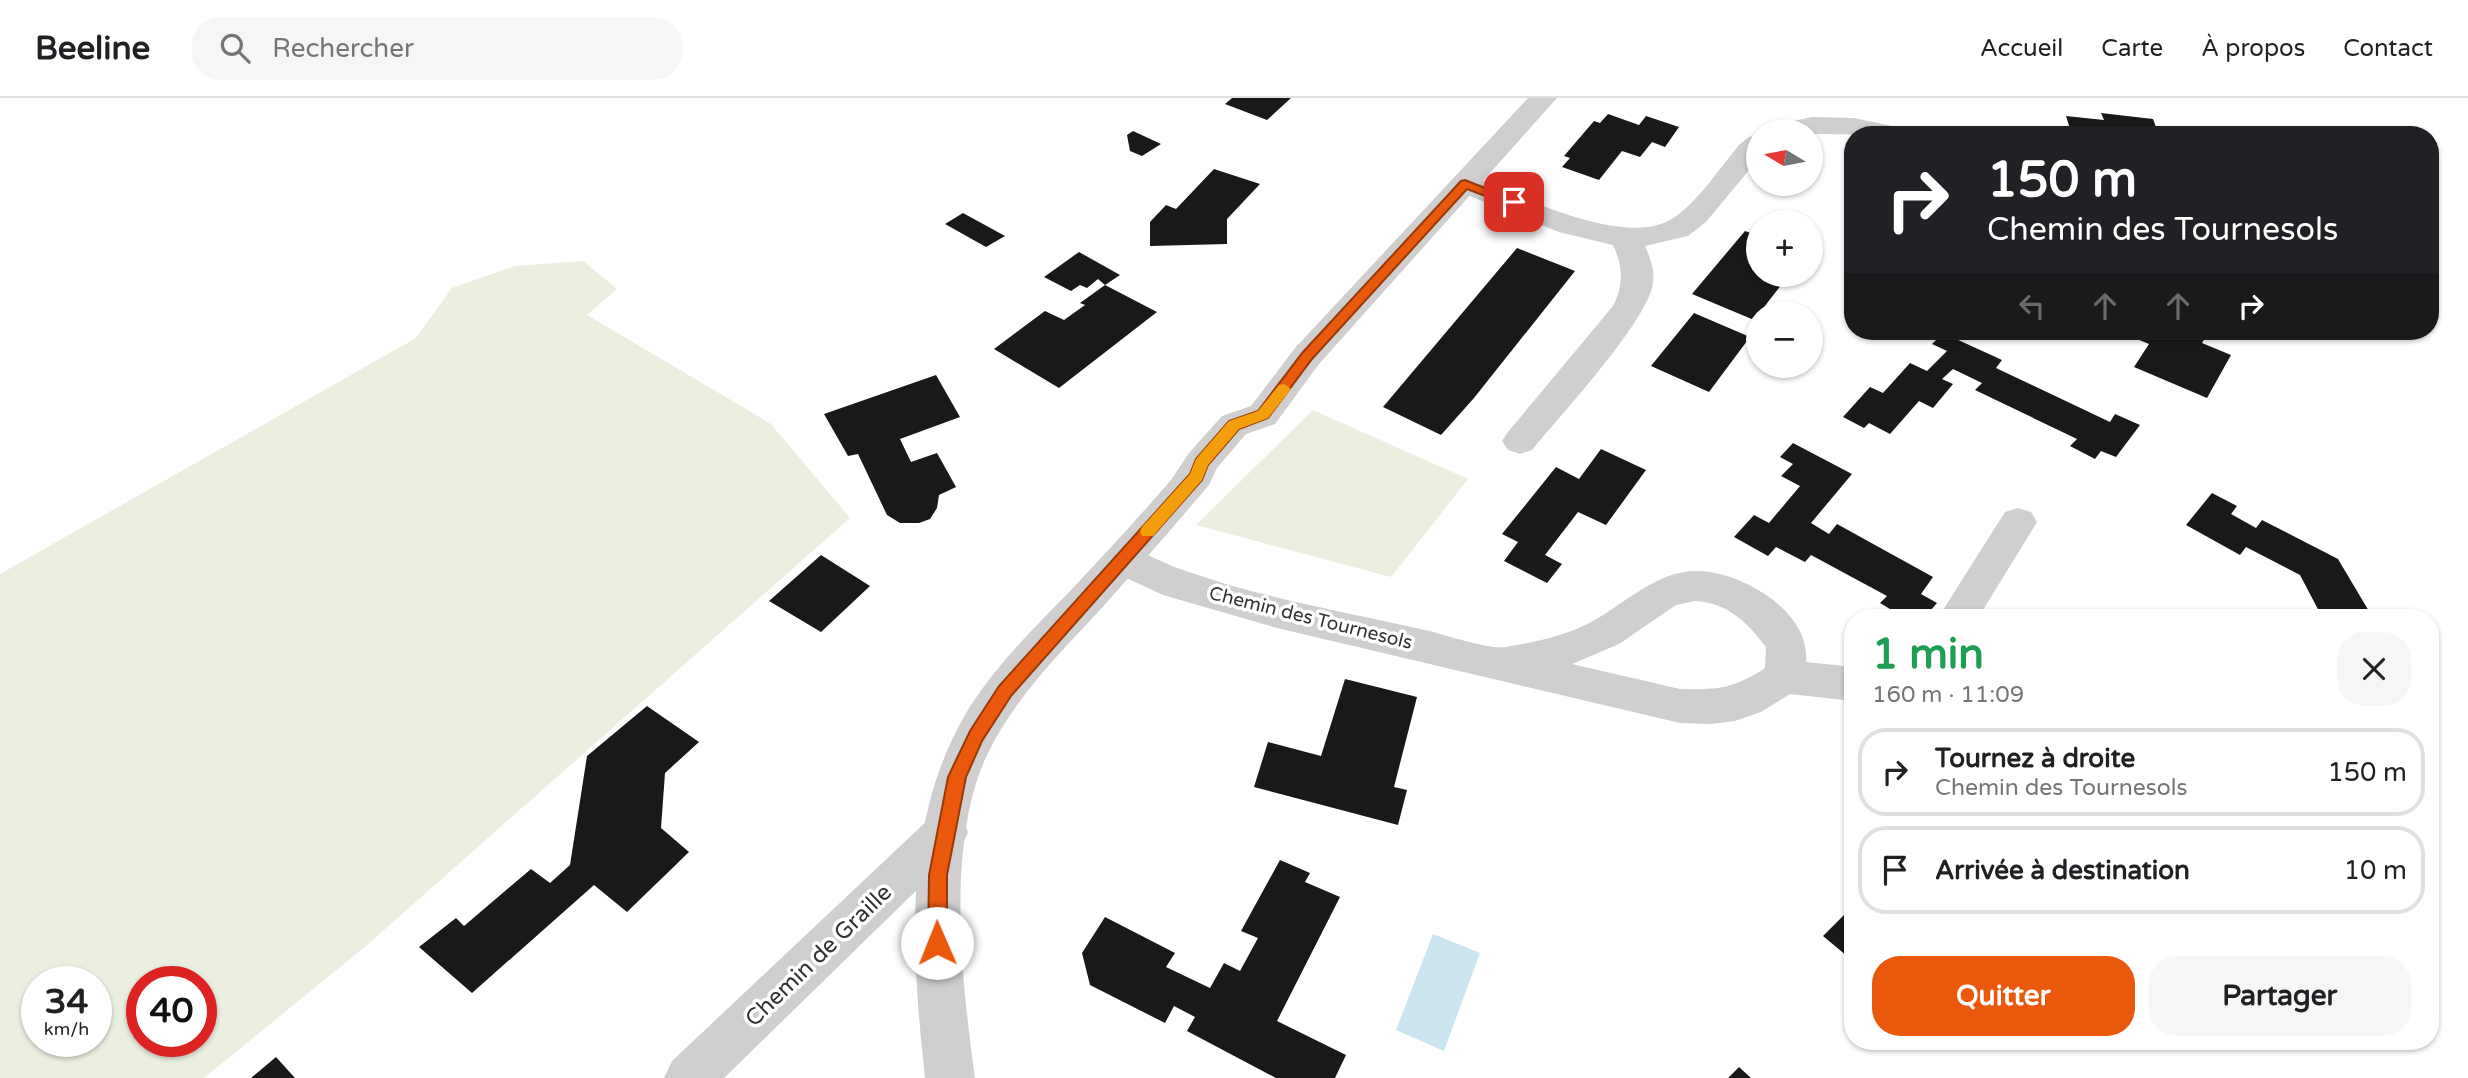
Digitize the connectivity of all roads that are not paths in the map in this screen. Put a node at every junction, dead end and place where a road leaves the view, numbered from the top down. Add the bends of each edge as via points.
1 (1543, 98) edge
2 (1824, 126) edge
3 (1848, 126) edge
4 (1746, 155) edge
5 (1465, 184) junction
6 (1624, 236) junction
7 (1520, 441) dead end
8 (2018, 522) dead end
9 (1122, 561) junction
10 (1963, 609) edge
11 (1504, 663) junction
12 (1784, 677) junction
13 (1844, 683) edge
14 (946, 832) junction
15 (689, 1078) edge
16 (950, 1078) edge

1 - 5 street
2 - 3 street
4 - 6 street via 1678,229 1653,236
5 - 6 street via 1563,221
5 - 9 street via 1307,356 1263,415 1234,425
6 - 7 street via 1636,258 1639,287 1627,311
8 - 10 street
9 - 11 street, Chemin des Tournesols via 1177,584 1265,608
9 - 14 street via 1005,691 957,777
11 - 12 street, Chemin des Tournesols via 1680,706 1720,708 1758,695
11 - 12 street, Chemin des Tournesols via 1576,645 1616,627 1650,600 1681,588 1707,587 1744,598 1770,620 1786,643
12 - 13 street
14 - 15 street, Chemin de Graille
14 - 16 street via 936,927

